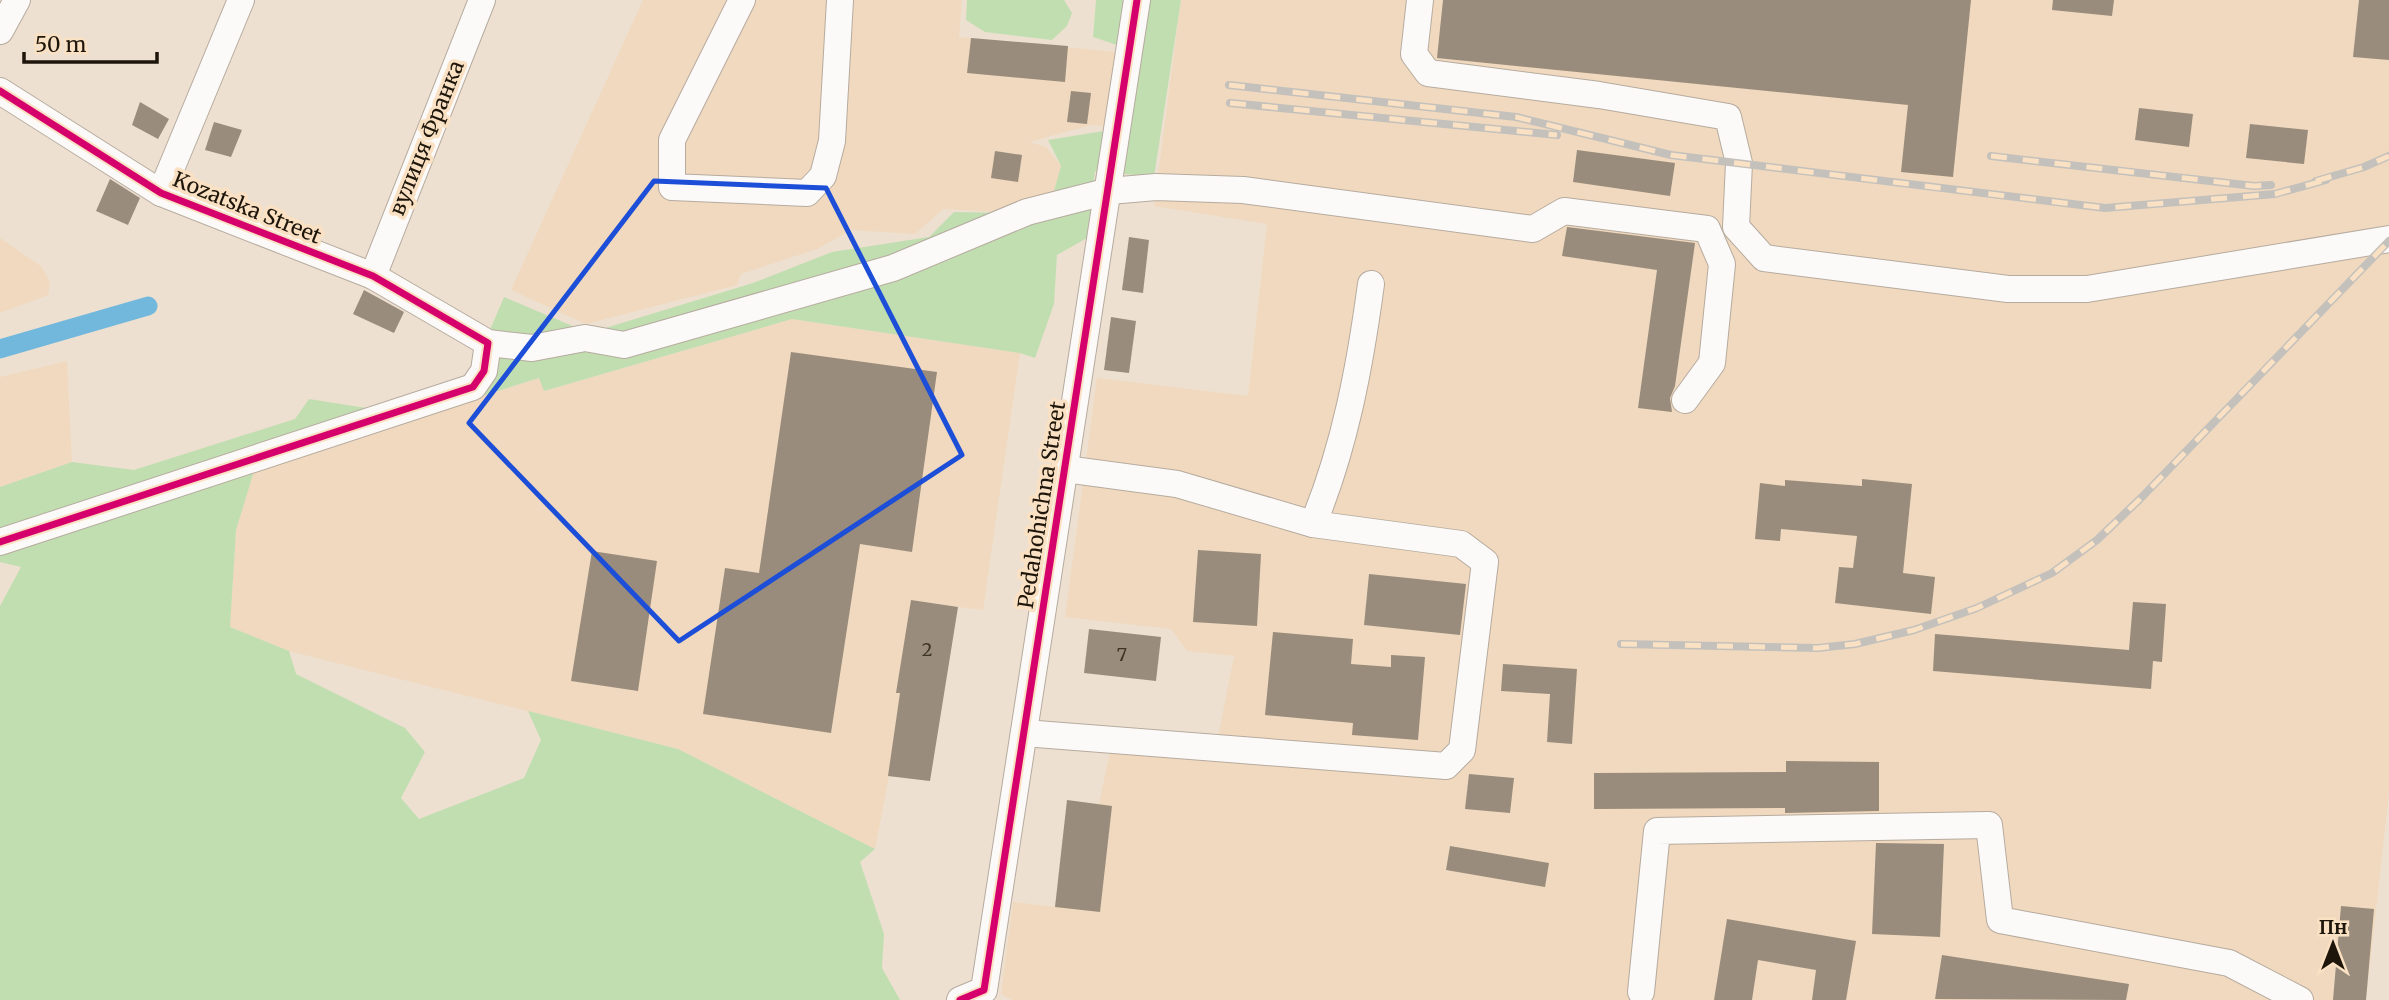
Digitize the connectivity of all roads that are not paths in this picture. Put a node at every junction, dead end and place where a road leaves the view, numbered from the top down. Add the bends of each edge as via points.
1 (18, 0) edge
2 (241, 0) edge
3 (482, 0) edge
4 (742, 0) edge
5 (840, 0) edge
6 (1137, 0) edge
7 (1420, 0) edge
8 (0, 31) edge
9 (0, 91) edge
10 (1109, 191) junction
11 (161, 193) junction
12 (2389, 239) edge
13 (373, 276) junction
14 (1371, 284) dead end
15 (488, 344) junction
16 (1685, 400) dead end
17 (1065, 469) junction
18 (1313, 524) junction
19 (0, 542) edge
20 (1024, 733) junction
21 (1641, 992) dead end
22 (979, 997) edge
23 (2300, 1000) edge

1 - 8 street
2 - 11 street
3 - 13 street, вулиця Франка
4 - 5 street via 672,140 673,187 807,193 823,176 832,141
6 - 10 street, Pedahohichna Street
7 - 12 street via 1414,54 1428,73 1599,94 1728,117 1739,163 1736,227 1765,258 2008,289 2087,289
9 - 11 street, Kozatska Street
10 - 15 street via 1027,212 893,268 624,345 585,338 532,348
10 - 16 street via 1156,187 1243,190 1533,229 1564,211 1707,229 1722,264 1712,363
10 - 17 street, Pedahohichna Street
11 - 13 street, Kozatska Street
13 - 15 street, Kozatska Street
14 - 18 street via 1360,368 1330,481
15 - 19 street via 484,371 473,387
17 - 18 street via 1177,484
17 - 20 street, Pedahohichna Street
18 - 20 street via 1461,544 1485,562 1462,750 1446,766
20 - 22 street, Pedahohichna Street
21 - 23 street via 1657,831 1989,825 2000,920 2229,963

